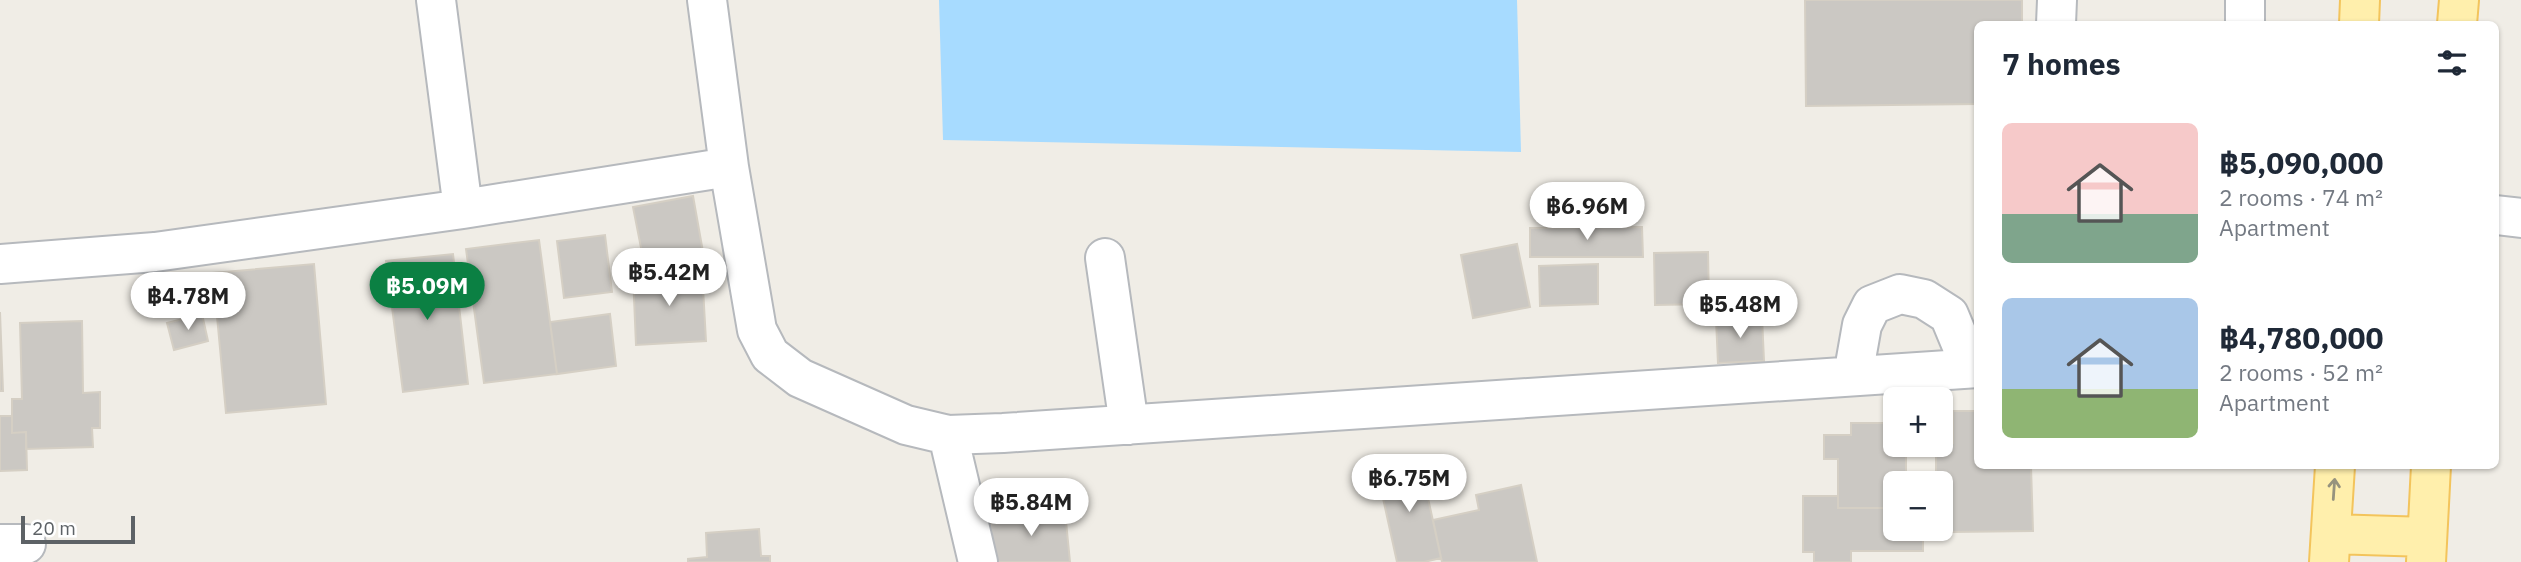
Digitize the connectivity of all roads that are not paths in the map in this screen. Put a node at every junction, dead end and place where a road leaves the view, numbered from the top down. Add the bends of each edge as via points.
1 (436, 0) edge
2 (707, 0) edge
3 (2056, 0) edge
4 (2245, 0) edge
5 (2360, 0) edge
6 (2459, 0) edge
7 (2056, 21) edge
8 (2245, 21) edge
9 (2358, 21) edge
10 (2457, 21) edge
11 (729, 167) junction
12 (463, 209) junction
13 (2499, 215) edge
14 (2521, 218) edge
15 (1105, 258) dead end
16 (0, 264) edge
17 (1974, 368) edge
18 (1853, 376) junction
19 (1129, 425) junction
20 (948, 435) junction
21 (2335, 469) edge
22 (2431, 469) edge
23 (2330, 548) edge
24 (2426, 550) edge
25 (978, 562) edge

1 - 12 street
2 - 11 street
3 - 7 street
4 - 8 street
5 - 9 main road
6 - 10 main road
11 - 12 street
11 - 20 street via 757,330 770,355 800,378 906,425
12 - 16 street via 155,252
13 - 14 street
15 - 19 street
17 - 18 street
17 - 18 street via 1949,315 1924,299 1900,293 1872,305 1862,325
18 - 19 street
19 - 20 street
20 - 25 street
23 -> 21 main road
22 - 24 main road
23 - 24 main road

